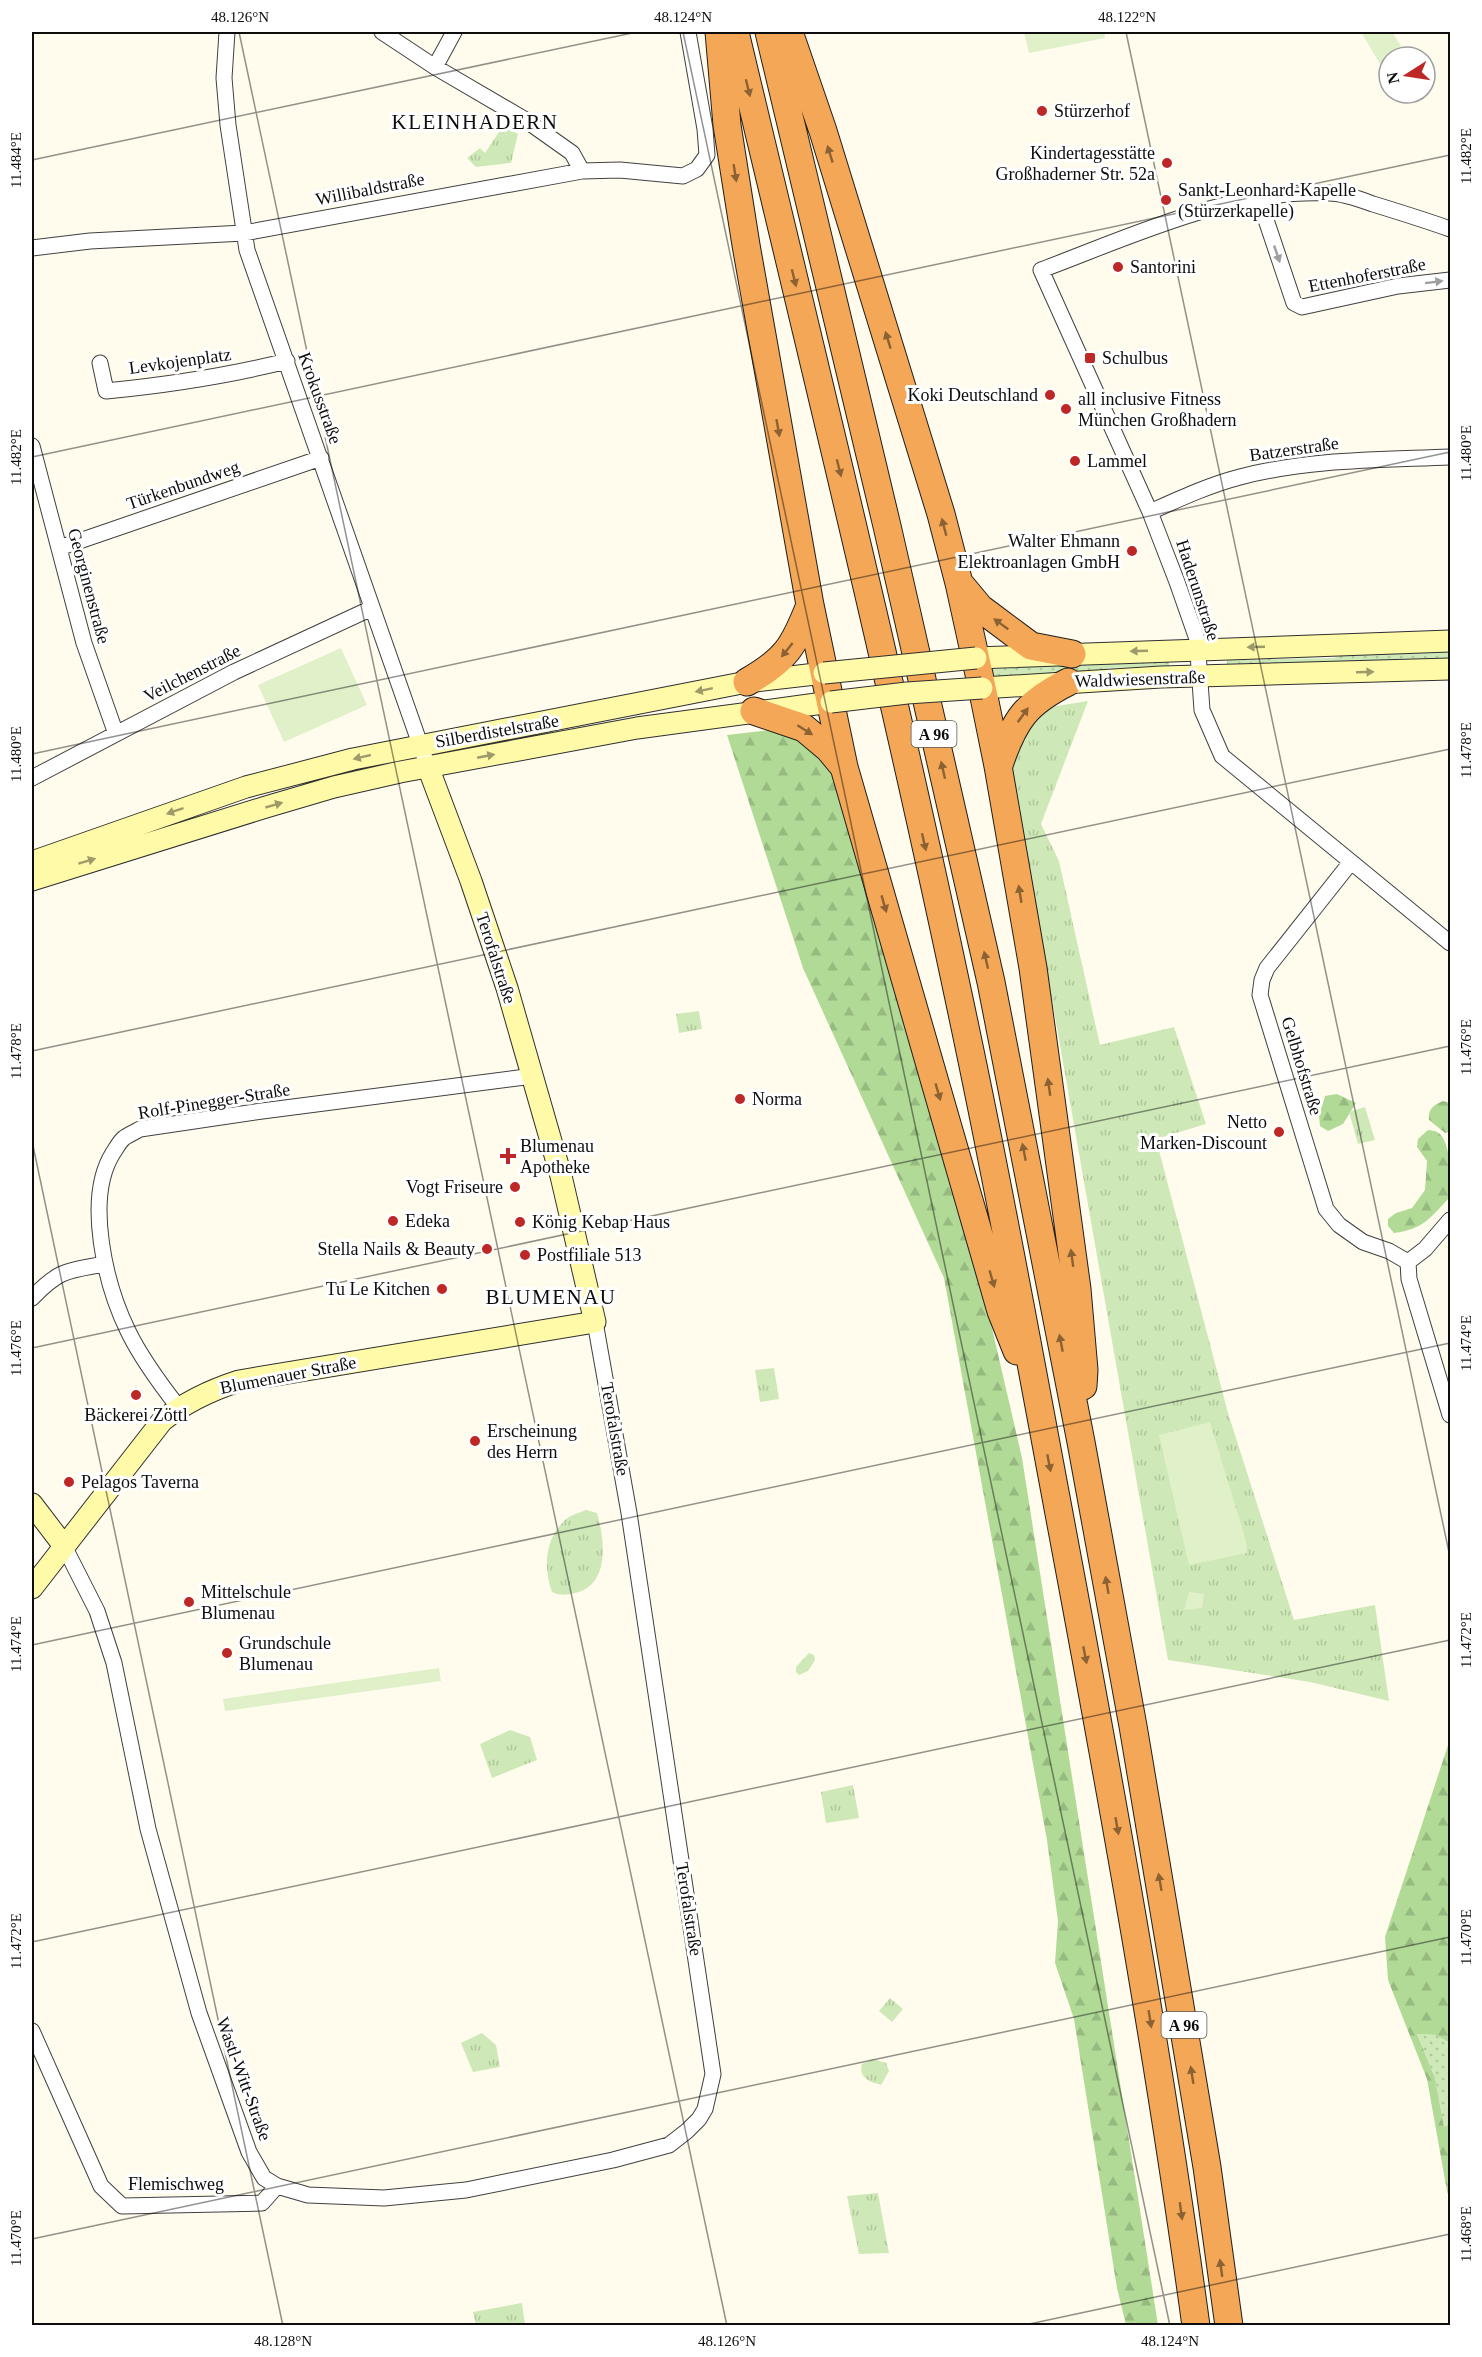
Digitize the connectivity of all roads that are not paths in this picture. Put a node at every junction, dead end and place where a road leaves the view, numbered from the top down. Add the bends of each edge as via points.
1 (227, 32) edge
2 (382, 32) edge
3 (454, 32) edge
4 (688, 32) edge
5 (718, 32) edge
6 (735, 32) edge
7 (769, 32) edge
8 (789, 32) edge
9 (435, 67) junction
10 (582, 171) junction
11 (1259, 199) junction
12 (1450, 229) edge
13 (244, 232) junction
14 (32, 248) edge
15 (1450, 280) edge
16 (287, 361) junction
17 (100, 363) dead end
18 (32, 446) edge
19 (1450, 457) edge
20 (321, 458) junction
21 (1150, 512) junction
22 (59, 548) junction
23 (959, 583) junction
24 (810, 605) junction
25 (372, 608) junction
26 (1450, 641) edge
27 (1198, 649) junction
28 (1072, 654) junction
29 (976, 658) junction
30 (1450, 669) edge
31 (824, 672) junction
32 (1199, 676) junction
33 (747, 682) junction
34 (1068, 682) junction
35 (982, 688) junction
36 (831, 702) junction
37 (754, 711) junction
38 (116, 734) junction
39 (420, 745) junction
40 (999, 766) junction
41 (428, 767) junction
42 (844, 767) junction
43 (32, 778) edge
44 (32, 862) edge
45 (1351, 862) junction
46 (32, 880) edge
47 (1450, 944) edge
48 (533, 1076) junction
49 (1450, 1220) edge
50 (1407, 1262) junction
51 (105, 1264) junction
52 (32, 1298) edge
53 (595, 1322) junction
54 (1039, 1406) junction
55 (179, 1408) junction
56 (1450, 1415) edge
57 (1081, 1442) junction
58 (32, 1504) edge
59 (64, 1546) junction
60 (32, 1588) edge
61 (32, 2031) edge
62 (705, 2109) joint
63 (277, 2186) junction
64 (1196, 2325) edge
65 (1229, 2325) edge

1 - 13 street, Krokusstraße via 224,78
2 - 9 street
3 - 9 street
4 - 10 street, Willibaldstraße via 707,155 697,169 684,176
5 -> 24 highway via 729,136
6 -> 54 highway, A 96 via 858,545 957,990
57 -> 7 highway, A 96 via 991,982
23 -> 8 highway via 823,131
9 - 10 street via 525,119 572,153
10 - 13 street, Willibaldstraße
11 - 12 street via 1330,193
11 -> 15 street, Ettenhoferstraße via 1294,303 1302,307 1398,286
11 - 21 street, Haderunstraße via 1182,218 1041,270
13 - 14 street, Willibaldstraße
13 - 16 street, Krokusstraße
16 - 17 street, Levkojenplatz via 240,373 106,391
16 - 20 street, Krokusstraße
18 - 22 street, Georginenstraße
19 - 21 street, Batzerstraße via 1330,461 1281,468 1214,485
20 - 22 street, Türkenbundweg
20 - 25 street, Krokusstraße
21 - 27 street, Haderunstraße
22 - 38 street, Georginenstraße via 84,643
28 -> 23 highway via 1031,646 980,608
23 - 29 highway
24 - 31 highway
24 -> 33 highway via 785,654
25 - 38 street, Veilchenstraße via 234,672
25 - 39 street, Krokusstraße
26 -> 27 street, Waldwiesenstraße
27 -> 28 street, Waldwiesenstraße
27 - 32 street, Haderunstraße
28 - 29 street, Waldwiesenstraße
29 - 31 street, Silberdistelstraße, bridge
29 - 35 highway
32 -> 30 street, Waldwiesenstraße
31 - 33 street, Silberdistelstraße
31 - 36 highway
32 - 34 street, Waldwiesenstraße
32 - 45 street, Haderunstraße via 1202,710 1222,756
33 -> 39 street, Silberdistelstraße
34 - 35 street, Waldwiesenstraße
40 -> 34 highway via 1009,734 1031,704
35 - 36 street, Waldwiesenstraße, bridge
35 - 40 highway
36 - 37 street, Silberdistelstraße
36 - 42 highway
41 -> 37 street, Silberdistelstraße via 637,728
37 -> 42 highway via 804,728
38 - 43 street, Veilchenstraße
39 - 41 street, Krokusstraße
39 -> 44 street, Silberdistelstraße via 246,787
57 -> 40 highway via 1084,1370 1077,1289 1033,968
46 -> 41 street, Silberdistelstraße via 322,791
41 - 48 street, Terofalstraße via 477,897
42 -> 54 highway via 1001,1311
45 - 47 street, Haderunstraße
45 - 50 street, Gelbhofstraße via 1267,968 1260,995 1326,1209 1339,1225 1363,1242
48 - 51 street, Rolf-Pinegger-Straße via 140,1129 123,1139 108,1162 100,1189
48 - 53 street, Terofalstraße
49 - 50 street via 1425,1249
50 - 56 street
51 - 52 street via 60,1273
51 - 55 street, Rolf-Pinegger-Straße via 129,1334
53 - 55 street, Blumenauer Straße via 238,1381 211,1390
53 - 62 street, Terofalstraße via 629,1513 707,2028 713,2074
54 -> 64 highway, A 96 via 1145,1989
55 - 59 street, Blumenauer Straße via 158,1426
65 -> 57 highway, A 96 via 1208,2167
58 - 59 street
59 - 60 street, Blumenauer Straße
59 - 63 street, Wastl-Witt-Straße via 97,1611 114,1663 146,1819 199,2013 249,2152 264,2178
61 - 63 street, Flemischweg via 101,2186 122,2206 262,2203
62 - 63 street, Wastl-Witt-Straße via 669,2145 466,2190 348,2198 308,2195

